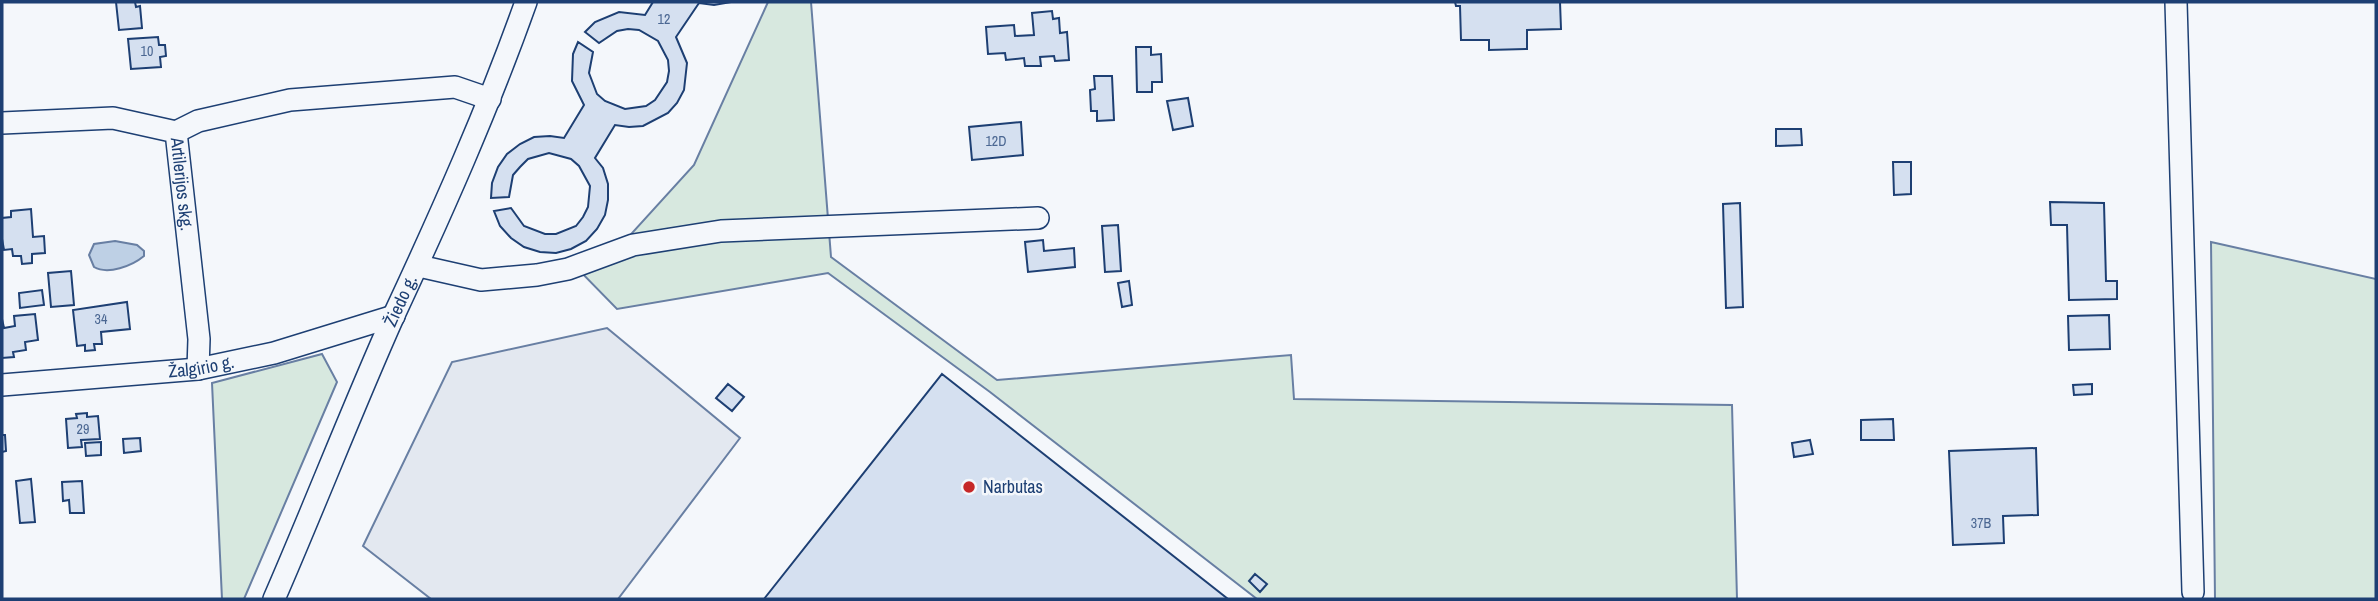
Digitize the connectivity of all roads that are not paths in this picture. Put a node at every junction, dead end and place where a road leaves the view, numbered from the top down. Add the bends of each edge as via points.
1 (526, 2) edge
2 (2176, 2) edge
3 (490, 99) junction
4 (2, 123) edge
5 (176, 132) junction
6 (1038, 218) dead end
7 (419, 266) junction
8 (394, 316) junction
9 (198, 369) junction
10 (2, 385) edge
11 (2193, 592) dead end
12 (274, 599) edge

1 - 3 street, Žiedo g.
2 - 11 street
3 - 5 street via 455,87 290,100 198,121
3 - 7 street, Žiedo g.
4 - 5 street, Artilerijos skg. via 113,118
5 - 9 street, Artilerijos skg. via 199,339
6 - 7 street via 721,231 632,245 568,270 481,280
7 - 8 street, Žiedo g.
8 - 9 street, Žalgirio g. via 274,353
8 - 12 street, Žiedo g.
9 - 10 street, Žalgirio g.

